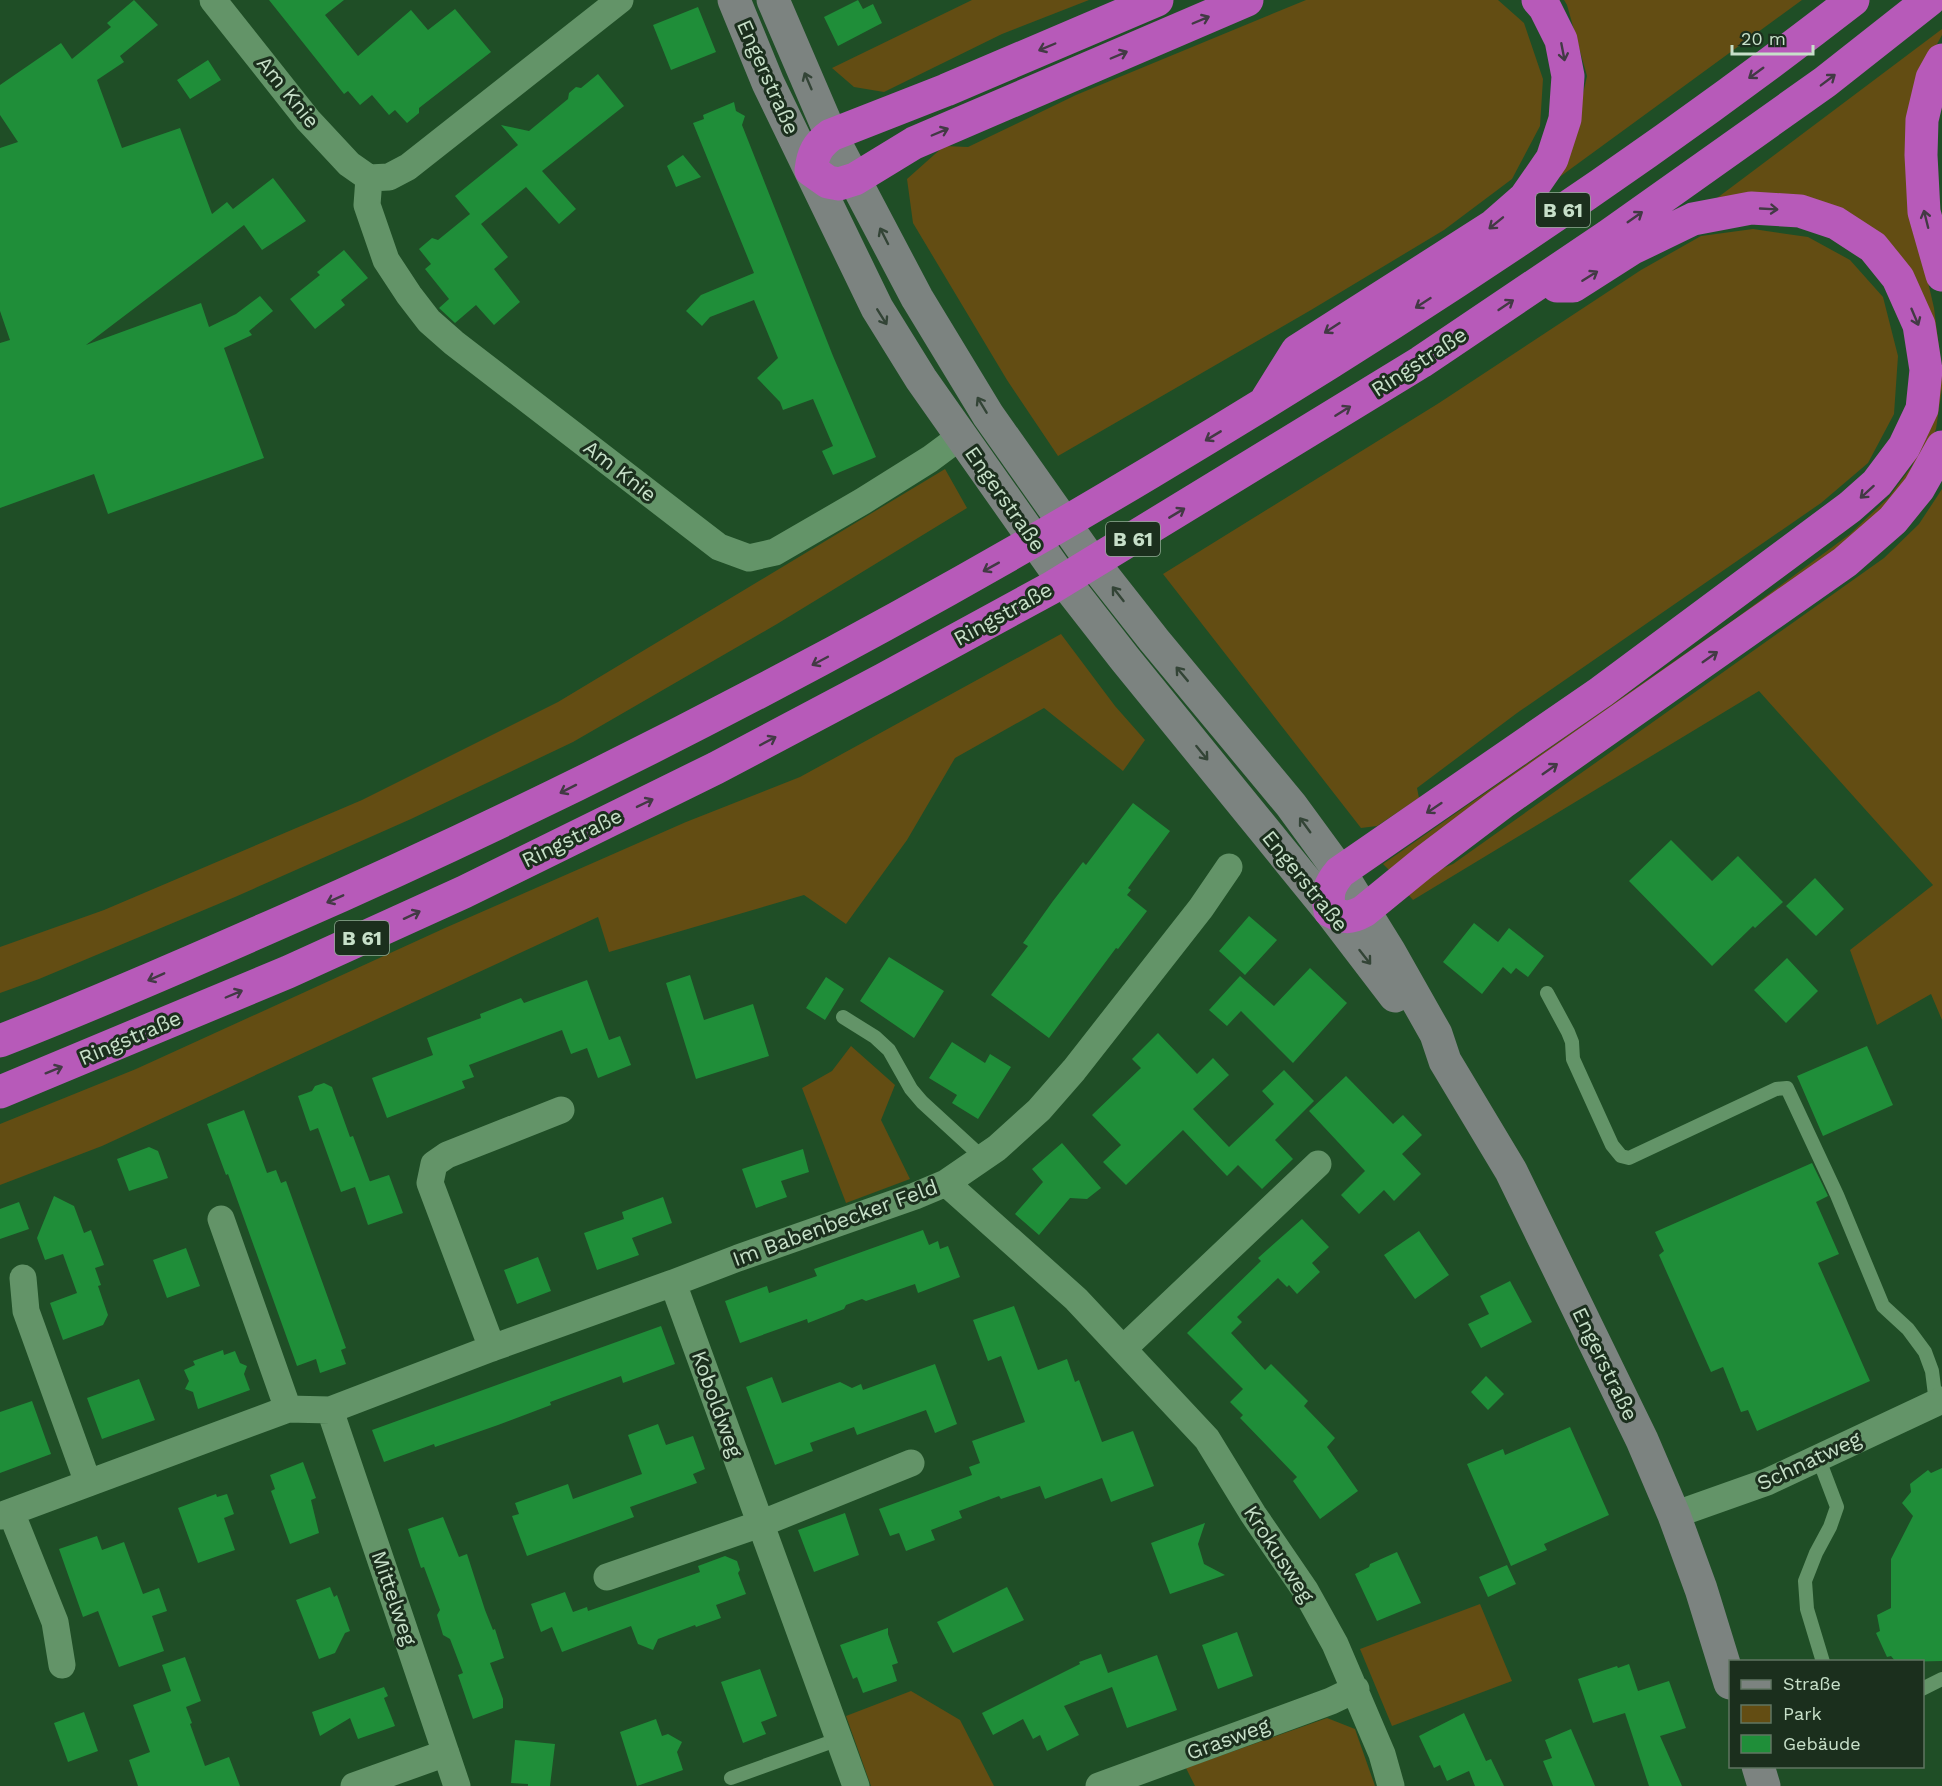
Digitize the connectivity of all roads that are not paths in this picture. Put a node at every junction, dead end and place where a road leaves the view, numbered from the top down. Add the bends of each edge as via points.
1 (213, 0) edge
2 (620, 0) edge
3 (734, 0) edge
4 (773, 0) edge
5 (1157, 0) edge
6 (1247, 0) edge
7 (1538, 0) edge
8 (1853, 0) edge
9 (1929, 0) edge
10 (1942, 60) edge
11 (831, 135) junction
12 (810, 170) junction
13 (369, 178) junction
14 (855, 179) junction
15 (1942, 275) edge
16 (1534, 286) junction
17 (1263, 406) junction
18 (961, 436) junction
19 (1942, 447) edge
20 (1229, 867) dead end
21 (1340, 872) junction
22 (1330, 911) junction
23 (1364, 911) junction
24 (1547, 993) dead end
25 (843, 1017) dead end
26 (0, 1041) edge
27 (1445, 1061) junction
28 (0, 1092) edge
29 (561, 1110) dead end
30 (983, 1158) junction
31 (1318, 1164) dead end
32 (946, 1183) junction
33 (222, 1219) dead end
34 (23, 1278) dead end
35 (673, 1283) junction
36 (492, 1348) junction
37 (1122, 1349) junction
38 (1939, 1402) edge
39 (288, 1409) junction
40 (330, 1410) junction
41 (1818, 1457) junction
42 (911, 1463) dead end
43 (88, 1483) junction
44 (6, 1514) edge
45 (1674, 1515) junction
46 (760, 1524) junction
47 (608, 1577) dead end
48 (1822, 1660) edge
49 (62, 1665) dead end
50 (1729, 1677) edge
51 (1942, 1679) edge
52 (1924, 1688) edge
53 (1356, 1689) junction
54 (839, 1739) junction
55 (446, 1753) junction
56 (1758, 1768) edge
57 (731, 1778) dead end
58 (354, 1786) edge
59 (457, 1786) edge
60 (856, 1786) edge
61 (1099, 1786) edge
62 (1391, 1786) edge
63 (1764, 1786) edge

1 - 13 street, Am Knie via 309,120 349,164
2 - 13 street via 408,167 388,177
3 - 12 main road, Engerstraße via 761,68
11 -> 4 main road, Engerstraße
5 -> 11 highway
14 -> 6 highway via 914,143
7 -> 17 highway via 1561,40 1568,76 1565,119 1551,159 1525,198 1493,226 1297,351
8 -> 17 highway, B 61 via 1667,138 1484,264
16 -> 9 highway, Ringstraße / B 61 via 1825,82
15 -> 10 highway via 1924,212 1921,155 1922,120 1932,78
11 - 12 highway via 819,144
11 - 14 main road, Engerstraße
12 - 14 highway via 828,182 839,184
12 -> 18 main road, Engerstraße via 877,309
13 - 18 street, Am Knie via 367,205 386,260 429,321 719,547 749,558 775,552 873,495
21 -> 14 main road, Engerstraße via 1291,805 1084,551 988,415 917,298
16 -> 21 highway via 1573,286 1631,249 1693,219 1751,208 1800,211 1836,223 1873,247 1898,278 1919,325 1926,370 1922,409 1904,447 1877,483 1850,507 1601,692
28 -> 16 highway, Ringstraße / B 61 via 288,972 716,768 1051,588 1421,362
17 -> 26 highway, B 61 via 1010,556 696,726 396,871 94,1004
18 -> 22 main road, Engerstraße via 1054,568
23 -> 19 highway via 1502,803 1845,562 1893,520 1919,488
20 - 30 street, Im Babenbecker Feld via 1074,1070 1039,1110
21 - 22 highway via 1326,896
21 - 23 main road, Engerstraße
22 - 23 highway via 1343,918
22 -> 27 main road, Engerstraße
23 - 27 main road, Engerstraße via 1436,1034
24 - 38 lane via 1568,1032 1573,1059 1592,1102 1621,1156 1629,1158 1776,1089 1787,1088 1883,1306 1925,1352
25 - 30 lane via 889,1050 922,1102
27 - 45 main road, Engerstraße via 1511,1171 1600,1351
29 - 36 street via 447,1155 434,1164 430,1183
30 - 32 street, Im Babenbecker Feld
31 - 37 street
32 - 35 street, Im Babenbecker Feld
32 - 37 street, Krokusweg via 1076,1299
33 - 39 street
34 - 43 street via 26,1311
35 - 36 street, Im Babenbecker Feld
35 - 46 street, Koboldweg
36 - 40 street, Im Babenbecker Feld
37 - 53 street, Krokusweg via 1207,1439 1305,1590
38 - 41 street, Schnatweg
39 - 40 street, Im Babenbecker Feld
39 - 43 street, Im Babenbecker Feld
40 - 55 street, Mittelweg
41 - 45 street, Schnatweg via 1767,1482
41 - 48 lane via 1837,1507 1805,1581 1807,1609
42 - 46 street
43 - 44 street, Im Babenbecker Feld
44 - 49 street, Im Babenbecker Feld via 55,1622
45 - 50 main road, Engerstraße
46 - 47 street
46 - 54 street, Koboldweg
51 - 52 lane
53 - 61 street, Grasweg
53 - 62 street, Krokusweg
54 - 57 lane
54 - 60 street
55 - 58 street
55 - 59 street, Mittelweg
56 - 63 main road

